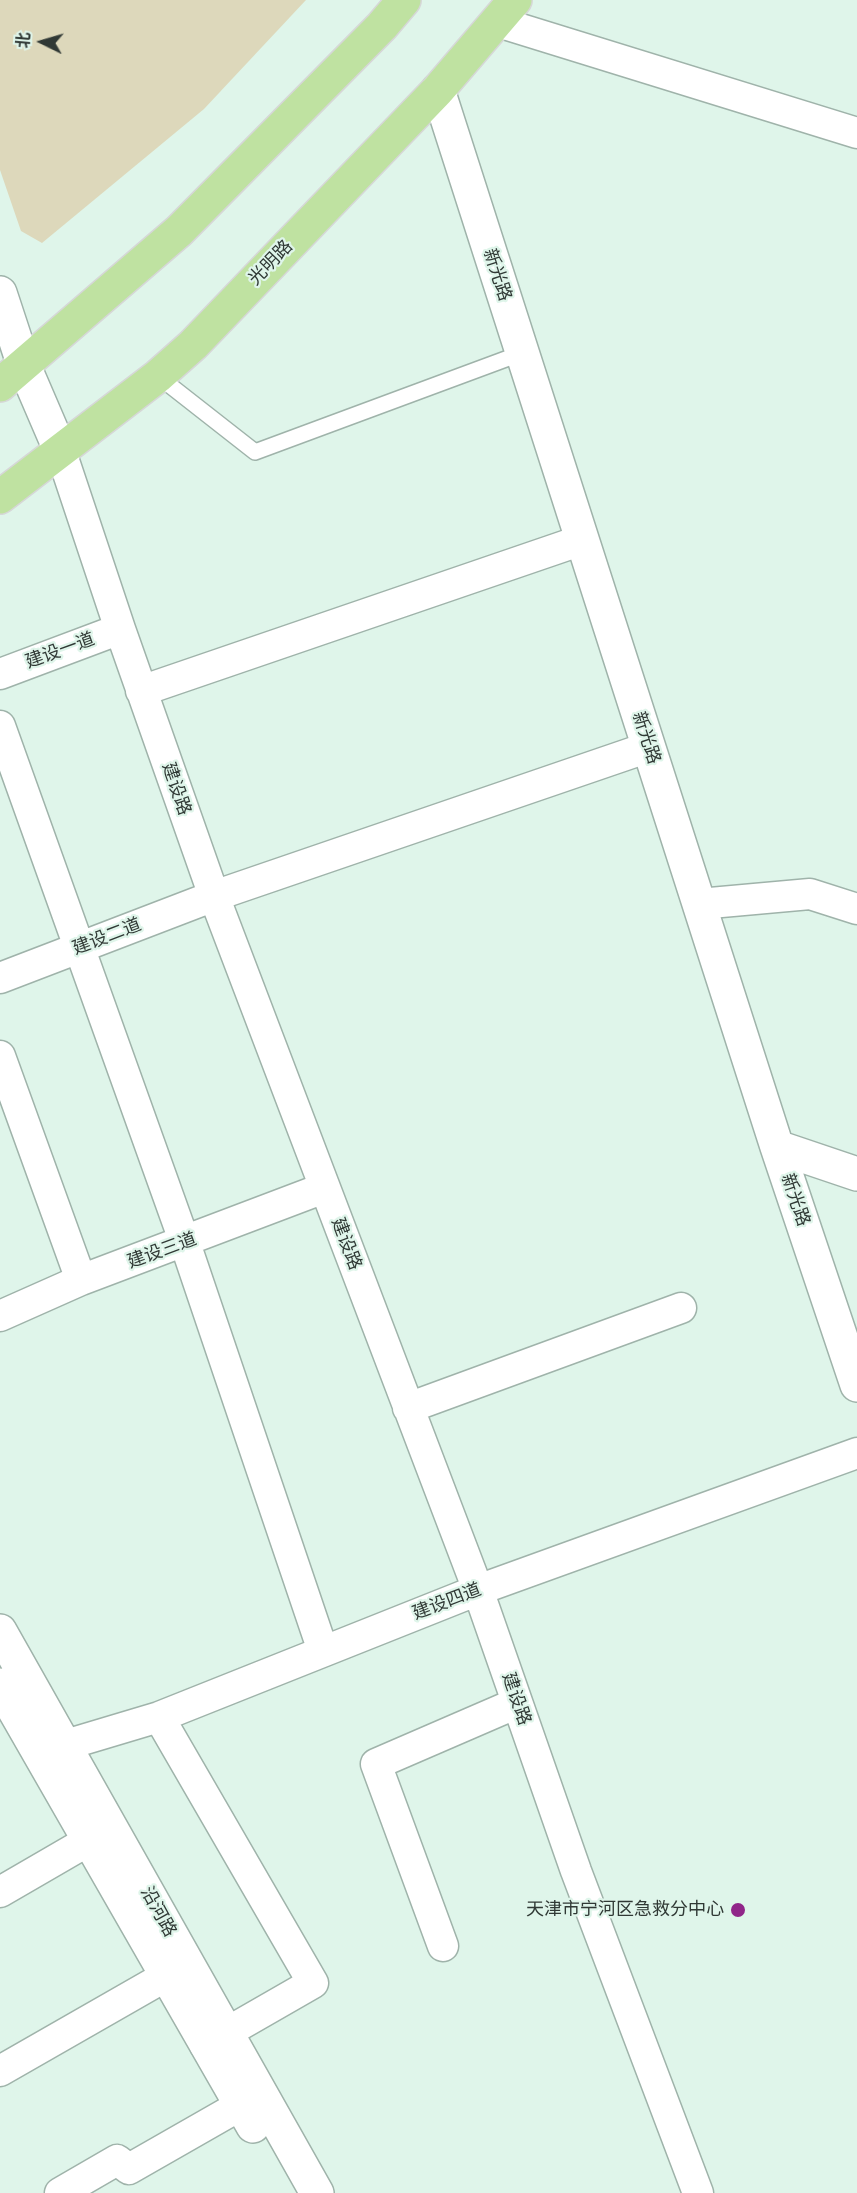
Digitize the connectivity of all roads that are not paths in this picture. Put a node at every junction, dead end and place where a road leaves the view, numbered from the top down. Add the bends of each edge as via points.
1 (404, 0) edge
2 (506, 11) edge
3 (438, 90) junction
4 (857, 132) edge
5 (0, 293) edge
6 (522, 353) junction
7 (12, 376) edge
8 (158, 376) junction
9 (61, 452) junction
10 (0, 497) edge
11 (582, 540) junction
12 (120, 629) junction
13 (0, 674) edge
14 (141, 691) junction
15 (0, 726) edge
16 (649, 747) junction
17 (214, 896) junction
18 (699, 904) junction
19 (857, 909) edge
20 (78, 948) junction
21 (0, 978) edge
22 (0, 1056) edge
23 (777, 1147) junction
24 (857, 1174) edge
25 (324, 1188) junction
26 (185, 1243) junction
27 (81, 1280) junction
28 (681, 1308) dead end
29 (0, 1316) edge
30 (857, 1384) edge
31 (408, 1408) junction
32 (857, 1453) edge
33 (478, 1590) junction
34 (0, 1631) edge
35 (323, 1651) junction
36 (4, 1702) edge
37 (517, 1703) junction
38 (159, 1717) junction
39 (52, 1750) junction
40 (88, 1841) junction
41 (0, 1892) edge
42 (443, 1946) dead end
43 (166, 1976) junction
44 (216, 2039) junction
45 (0, 2071) edge
46 (241, 2105) junction
47 (60, 2193) edge
48 (293, 2193) edge
49 (317, 2193) edge
50 (698, 2193) edge

1 - 7 main road via 179,231
2 - 3 main road, 光明路
2 - 4 street
3 - 6 street, 新光路
3 - 8 main road, 光明路 via 193,345
5 - 7 street, 建设路
6 - 8 lane via 255,452
6 - 11 street, 新光路
7 - 9 street, 建设路
8 - 9 main road, 光明路
9 - 10 main road, 光明路
9 - 12 street, 建设路
11 - 14 street
11 - 16 street, 新光路
12 - 13 street, 建设一道
12 - 14 street, 建设路
14 - 17 street, 建设路
15 - 20 street
16 - 17 street, 建设二道
16 - 18 street, 新光路
17 - 20 street, 建设二道
17 - 25 street, 建设路
18 - 19 street via 810,894
18 - 23 street, 新光路
20 - 21 street, 建设二道
20 - 26 street
22 - 27 street
23 - 24 street
23 - 30 street, 新光路
25 - 26 street, 建设三道
25 - 31 street, 建设路
26 - 27 street, 建设三道
26 - 35 street
27 - 29 street, 建设三道
28 - 31 street
31 - 33 street, 建设路
32 - 33 street, 建设四道
33 - 35 street, 建设四道
33 - 37 street, 建设路
34 - 39 street, 沿河路
35 - 38 street, 建设四道
36 - 39 street, 沿河路
37 - 42 street via 376,1764
37 - 50 street, 建设路
38 - 39 street, 建设四道
38 - 44 street via 314,1983
39 - 40 street, 沿河路
39 - 44 street, 沿河路
40 - 41 street
40 - 43 street, 沿河路
43 - 44 street, 沿河路
43 - 45 street
44 - 46 street, 沿河路
44 - 49 street, 沿河路
46 - 47 street via 129,2169 117,2160
46 - 48 street, 沿河路

